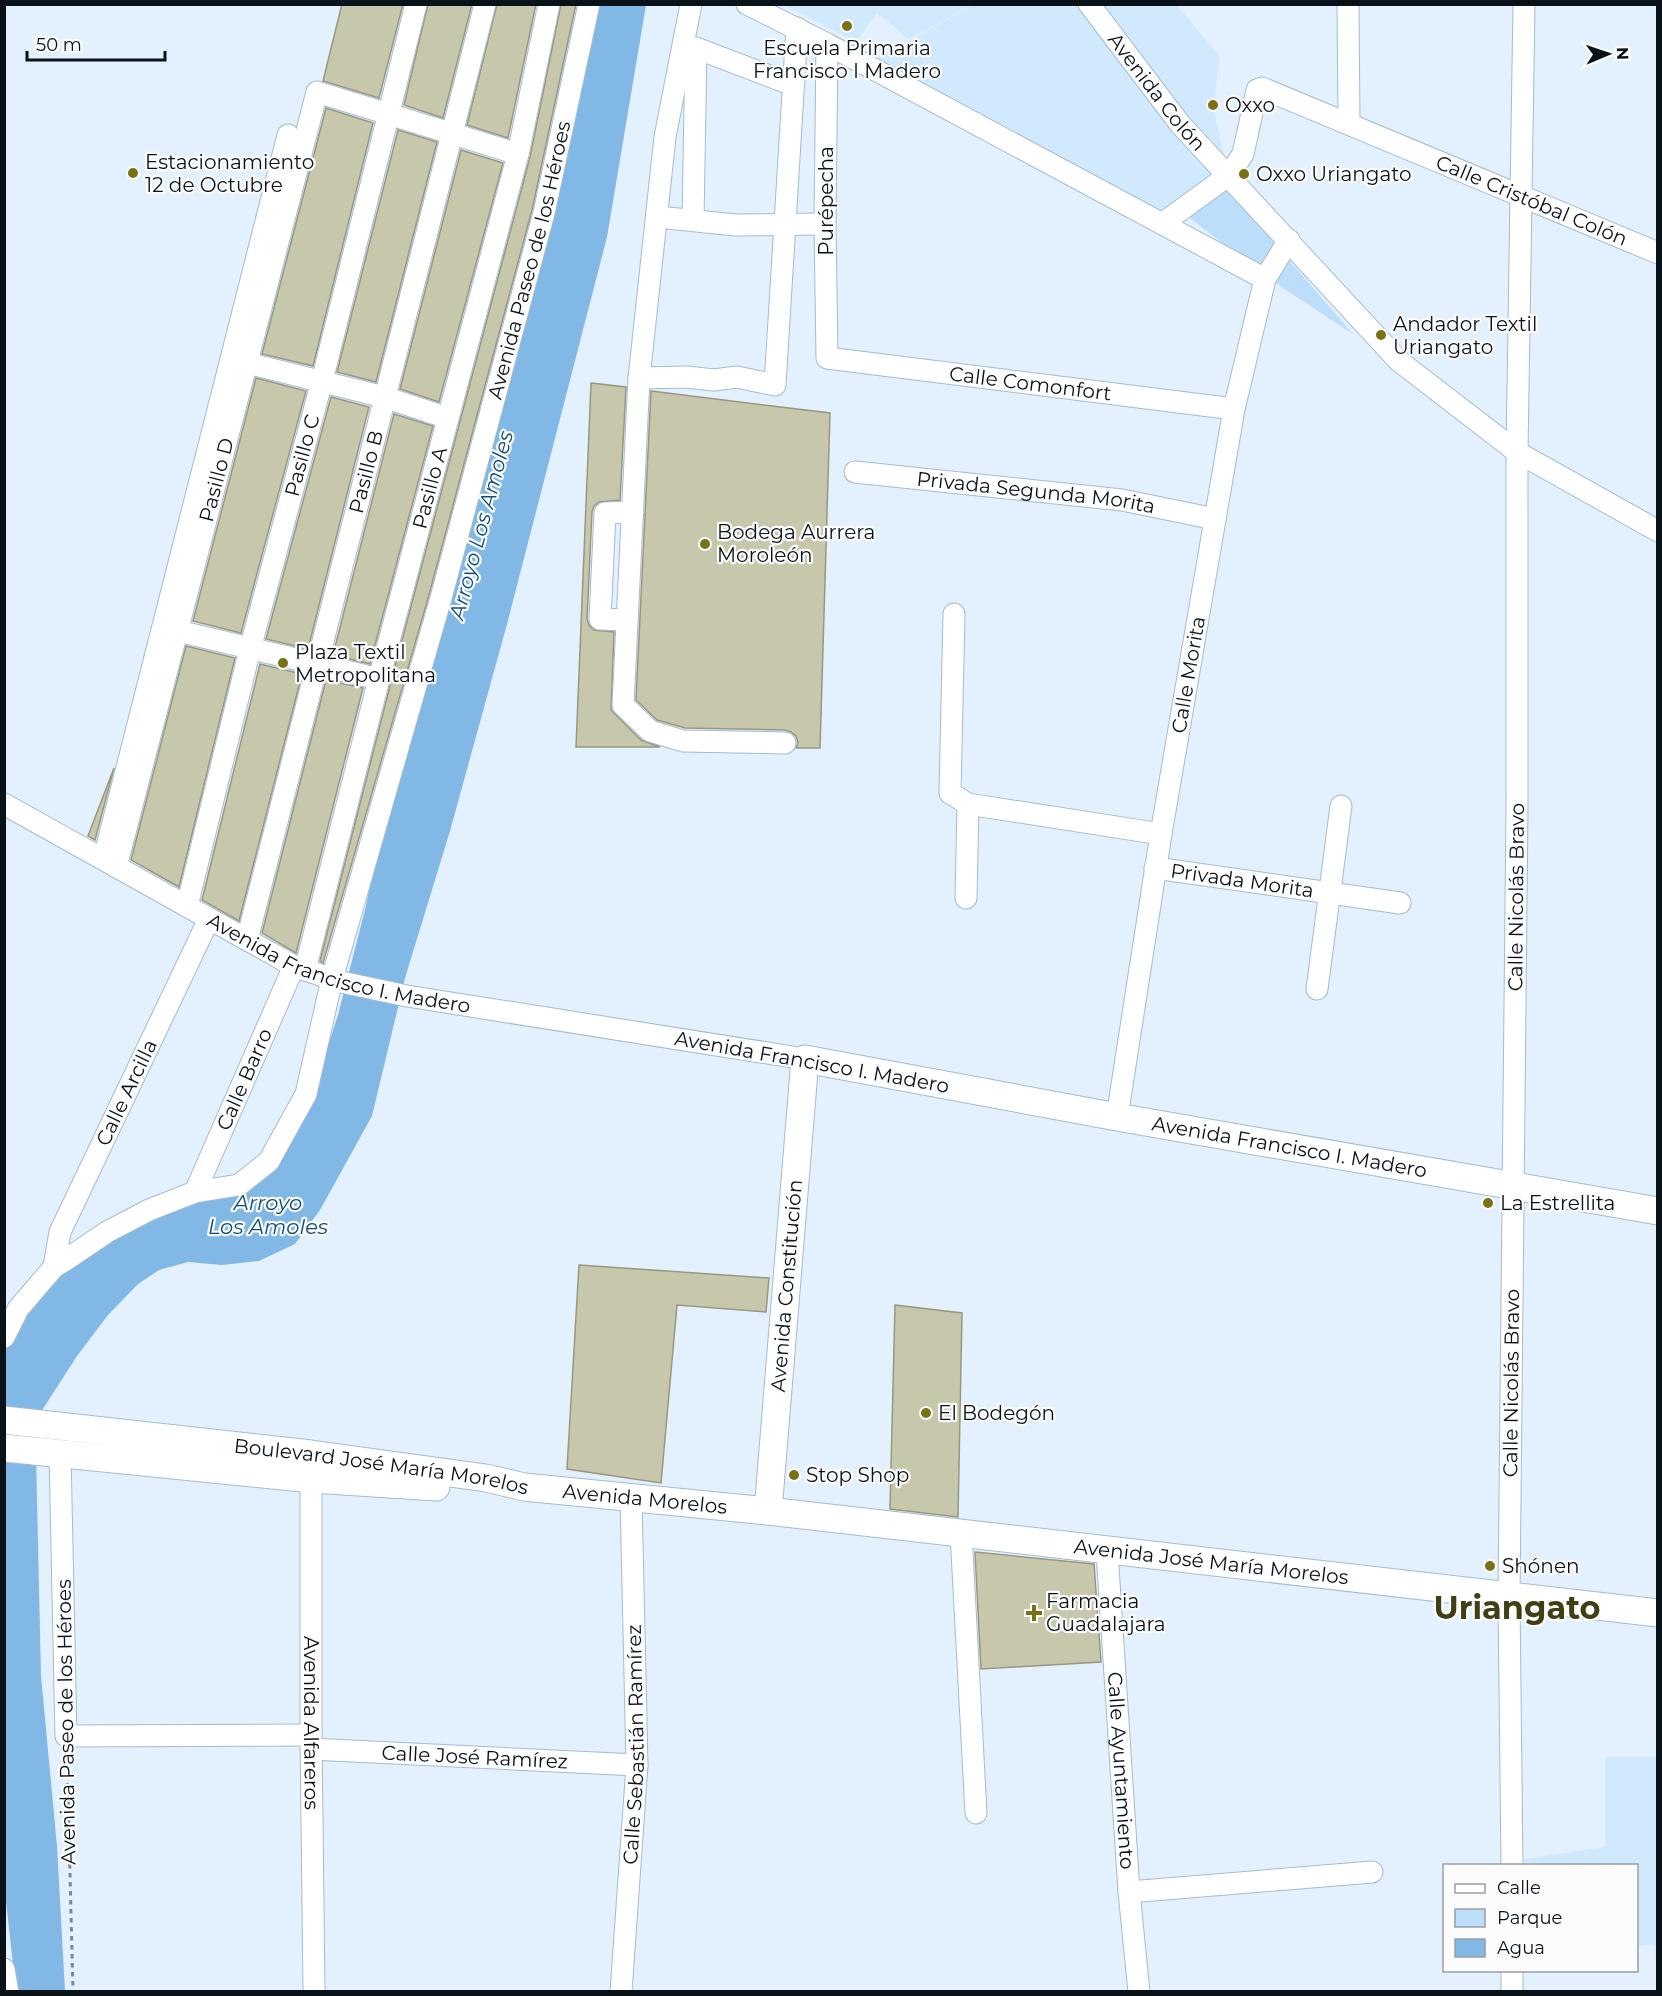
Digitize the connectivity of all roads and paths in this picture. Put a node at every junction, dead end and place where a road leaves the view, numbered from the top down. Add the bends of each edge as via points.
1 (416, 4) edge
2 (485, 4) edge
3 (549, 4) edge
4 (589, 4) edge
5 (692, 4) edge
6 (747, 4) edge
7 (1089, 4) edge
8 (1348, 4) edge
9 (1524, 4) edge
10 (797, 28) junction
11 (827, 44) junction
12 (793, 85) junction
13 (390, 113) junction
14 (1349, 124) junction
15 (454, 133) junction
16 (288, 135) dead end
17 (518, 154) junction
18 (1229, 175) junction
19 (1520, 196) junction
20 (658, 217) junction
21 (693, 220) junction
22 (784, 223) junction
23 (1163, 223) junction
24 (825, 224) junction
25 (1289, 240) junction
26 (1658, 253) edge
27 (1265, 279) junction
28 (827, 358) joint
29 (247, 363) junction
30 (639, 378) junction
31 (322, 381) junction
32 (384, 398) junction
33 (1234, 409) junction
34 (448, 418) junction
35 (1517, 452) junction
36 (855, 472) dead end
37 (1215, 519) junction
38 (1658, 531) edge
39 (954, 614) dead end
40 (178, 631) junction
41 (250, 649) junction
42 (318, 664) junction
43 (379, 679) junction
44 (785, 743) dead end
45 (4, 804) edge
46 (968, 804) junction
47 (1341, 806) dead end
48 (1161, 834) junction
49 (110, 863) junction
50 (1155, 868) junction
51 (1330, 894) junction
52 (966, 898) dead end
53 (1400, 903) dead end
54 (187, 906) junction
55 (209, 919) junction
56 (247, 940) junction
57 (300, 968) junction
58 (337, 980) junction
59 (1317, 989) dead end
60 (805, 1059) junction
61 (1117, 1117) junction
62 (1514, 1187) junction
63 (195, 1192) junction
64 (1658, 1211) edge
65 (54, 1267) junction
66 (4, 1337) edge
67 (4, 1420) edge
68 (51, 1444) junction
69 (4, 1448) edge
70 (311, 1467) junction
71 (524, 1487) joint
72 (631, 1497) junction
73 (768, 1511) junction
74 (961, 1533) junction
75 (1107, 1551) junction
76 (1509, 1598) junction
77 (1658, 1614) edge
78 (66, 1736) junction
79 (311, 1742) junction
80 (637, 1765) junction
81 (976, 1813) dead end
82 (1512, 1864) edge
83 (1372, 1872) dead end
84 (1130, 1892) junction
85 (4, 1969) edge
86 (1512, 1972) edge
87 (8, 1992) edge
88 (73, 1992) edge
89 (314, 1992) edge
90 (621, 1992) edge
91 (1138, 1992) edge
92 (1512, 1992) edge

1 - 13 street, Pasillo C
2 - 15 street, Pasillo B
3 - 17 street, Pasillo A
4 - 58 street, Avenida Paseo de los Héroes via 544,213
5 - 20 street via 665,137
6 - 10 street
7 - 18 street, Avenida Colón via 1180,123
8 - 14 street
9 - 19 street, Calle Nicolás Bravo
10 - 11 street
10 - 12 street
11 - 23 street
11 - 24 street, Purépecha
12 - 21 street via 696,48
12 - 22 street
13 - 15 street
13 - 29 street, Pasillo D via 317,92
13 - 31 street, Pasillo C
14 - 18 street, Calle Cristóbal Colón via 1259,88 1243,154
14 - 19 street, Calle Cristóbal Colón
15 - 17 street
15 - 32 street, Pasillo B
16 - 49 street
17 - 34 street, Pasillo A
18 - 23 street
18 - 25 street, Avenida Colón
19 - 26 street, Calle Cristóbal Colón
19 - 35 street, Calle Nicolás Bravo
20 - 21 street
20 - 30 street
21 - 22 street via 735,225
22 - 24 street
22 - 30 street via 776,385 736,377
23 - 27 street
24 - 28 street, Purépecha
25 - 27 street, Calle Morita
25 - 35 street, Avenida Colón via 1399,361
27 - 33 street, Calle Morita
28 - 33 street, Calle Comonfort
29 - 31 street
29 - 40 street, Pasillo D
30 - 44 street via 633,512 605,513 604,525 600,619 627,620 623,705 650,731 683,741
31 - 32 street
31 - 41 street, Pasillo C
32 - 34 street
32 - 42 street, Pasillo B
33 - 37 street, Calle Morita
34 - 43 street, Pasillo A
35 - 38 street, Avenida Colón
35 - 62 street, Calle Nicolás Bravo
36 - 37 street, Privada Segunda Morita via 1122,500
37 - 48 street, Calle Morita
39 - 46 street via 950,793
40 - 41 street
40 - 49 street, Pasillo D
41 - 42 street
41 - 54 street, Pasillo C
42 - 43 street
42 - 56 street, Pasillo B
43 - 57 street, Pasillo A
45 - 49 street, Avenida Francisco I. Madero
46 - 48 street
46 - 52 street
47 - 51 street, Privada Morita
48 - 50 street, Calle Morita
49 - 54 street, Avenida Francisco I. Madero
50 - 51 street, Privada Morita
50 - 61 street, Calle Morita
51 - 53 street, Privada Morita
51 - 59 street, Privada Morita
54 - 55 street, Avenida Francisco I. Madero
55 - 56 street, Avenida Francisco I. Madero
55 - 65 street, Calle Arcilla via 60,1232
56 - 57 street, Avenida Francisco I. Madero
57 - 58 street, Avenida Francisco I. Madero
57 - 63 street, Calle Barro
58 - 60 street, Avenida Francisco I. Madero via 407,996
58 - 63 street, Avenida Paseo de los Héroes via 306,1094 269,1161 239,1185
60 - 61 main road, Avenida Francisco I. Madero
60 - 73 main road, Avenida Constitución
61 - 62 main road, Avenida Francisco I. Madero
62 - 64 main road, Avenida Francisco I. Madero
62 - 76 street, Calle Nicolás Bravo
63 - 65 street, Avenida Paseo de los Héroes via 148,1210
65 - 66 street, Avenida Paseo de los Héroes via 18,1309
67 - 68 main road, Boulevard José María Morelos
68 - 69 main road, Boulevard José María Morelos
68 - 70 main road, Boulevard José María Morelos
68 - 78 street, Avenida Paseo de los Héroes
70 - 71 main road, Boulevard José María Morelos via 488,1491
70 - 79 street, Avenida Alfareros
71 - 72 main road, Avenida Morelos
72 - 73 main road, Avenida Morelos
72 - 80 street, Calle Sebastián Ramírez
73 - 74 main road, Avenida José María Morelos
74 - 75 main road, Avenida José María Morelos
74 - 81 street
75 - 76 main road, Avenida José María Morelos
75 - 84 street, Calle Ayuntamiento
76 - 77 main road, Avenida José María Morelos
76 - 82 street, Calle Nicolás Bravo
78 - 79 street, Calle José Ramírez
78 - 88 path, Avenida Paseo de los Héroes
79 - 80 street, Calle José Ramírez
79 - 89 street, Avenida Alfareros
80 - 90 street, Calle Sebastián Ramírez
83 - 84 street
84 - 91 street, Calle Ayuntamiento
85 - 87 street
86 - 92 street

